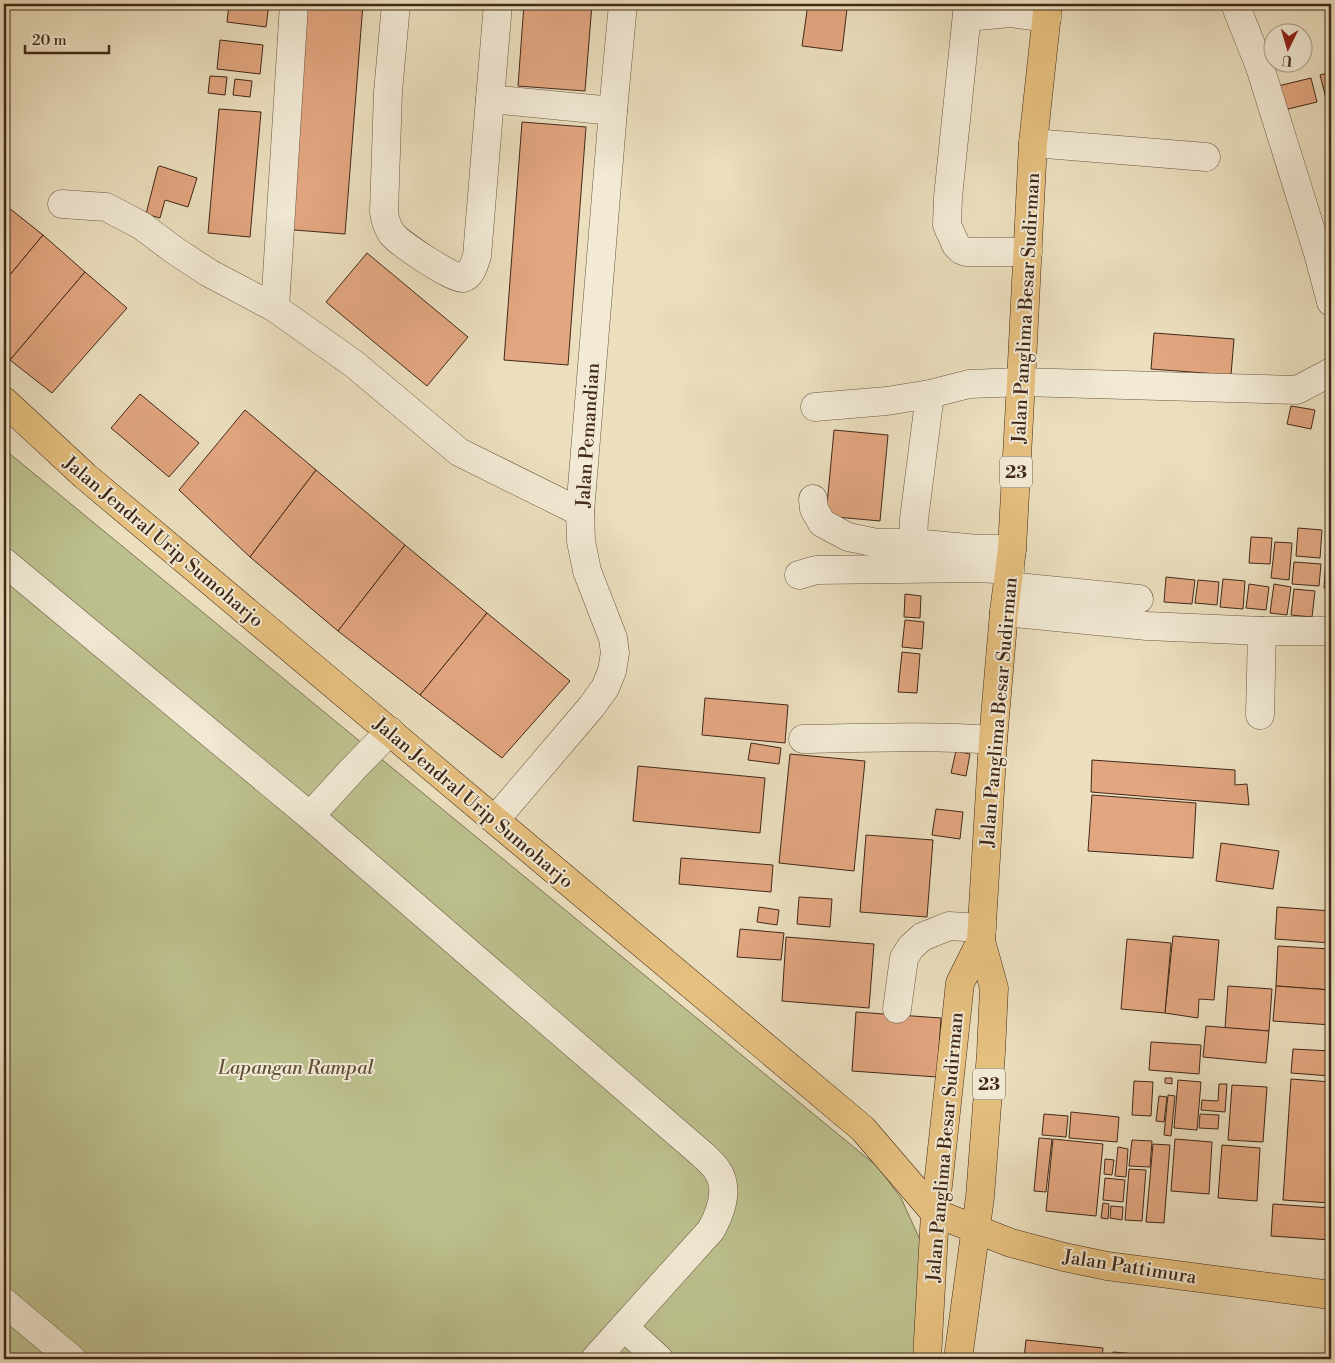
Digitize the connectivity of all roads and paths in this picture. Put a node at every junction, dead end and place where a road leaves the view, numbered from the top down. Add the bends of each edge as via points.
1 (294, 4) edge
2 (396, 4) edge
3 (498, 4) edge
4 (623, 4) edge
5 (1235, 4) edge
6 (967, 10) edge
7 (1047, 11) edge
8 (490, 99) junction
9 (612, 110) junction
10 (1033, 143) junction
11 (1206, 157) dead end
12 (62, 204) dead end
13 (1028, 252) junction
14 (1331, 302) edge
15 (275, 308) junction
16 (1331, 372) edge
17 (1022, 382) junction
18 (930, 394) junction
19 (4, 401) edge
20 (815, 407) dead end
21 (813, 499) dead end
22 (580, 512) junction
23 (913, 543) junction
24 (4, 562) edge
25 (799, 575) dead end
26 (1008, 579) junction
27 (1138, 600) dead end
28 (1262, 631) junction
29 (1331, 631) edge
30 (1260, 715) dead end
31 (390, 731) junction
32 (803, 739) dead end
33 (993, 740) junction
34 (310, 816) junction
35 (495, 820) junction
36 (982, 934) junction
37 (897, 1009) dead end
38 (935, 1213) junction
39 (975, 1228) junction
40 (1331, 1294) edge
41 (4, 1302) edge
42 (624, 1327) junction
43 (72, 1359) edge
44 (595, 1359) edge
45 (659, 1359) edge
46 (927, 1359) edge
47 (958, 1359) edge

1 - 15 street
2 - 8 street via 388,92 386,222 398,240 460,278 465,278 472,270 477,256
3 - 8 street
4 - 9 street, Jalan Pemandian
5 - 14 street via 1260,66
6 - 7 street via 1010,14
6 - 13 street via 947,224 956,245 966,252
7 - 10 main road, Jalan Panglima Besar Sudirman / 23
8 - 9 street
9 - 22 street, Jalan Pemandian
10 - 11 street
10 - 13 main road, Jalan Panglima Besar Sudirman / 23
12 - 15 street via 106,207 117,212 209,273
13 - 17 main road, Jalan Panglima Besar Sudirman / 23
15 - 22 street via 354,364 459,452
16 - 17 street via 1298,390
17 - 18 street via 969,384
17 - 26 main road, Jalan Panglima Besar Sudirman / 23
18 - 20 street via 888,402
18 - 23 street
19 - 31 main road, Jalan Jendral Urip Sumoharjo via 85,476
21 - 23 street via 814,509 822,523 848,537 877,543
22 - 35 street, Jalan Pemandian via 587,571 613,638 612,671 592,706
23 - 26 street via 978,549
24 - 34 street
25 - 26 street via 816,570 979,568
26 - 27 street
26 - 28 street via 1147,626
26 - 33 main road, Jalan Panglima Besar Sudirman / 23
28 - 29 street
28 - 30 street
31 - 34 street
31 - 35 main road, Jalan Jendral Urip Sumoharjo
32 - 33 street via 905,737
33 - 36 main road, Jalan Panglima Besar Sudirman / 23
34 - 42 street via 718,1171 724,1187 723,1202 715,1223
35 - 38 main road, Jalan Jendral Urip Sumoharjo via 863,1129
36 - 37 street via 949,926 922,937 904,958
36 - 38 main road, Jalan Panglima Besar Sudirman / 23 via 960,982
36 - 39 main road, Jalan Panglima Besar Sudirman / 23 via 994,988 980,1197
38 - 39 main road, Jalan Pattimura
38 - 46 main road, Jalan Panglima Besar Sudirman / 23
39 - 40 main road, Jalan Pattimura via 1011,1243 1107,1266
39 - 47 main road, Jalan Panglima Besar Sudirman / 23
41 - 43 street
42 - 44 street
42 - 45 street

